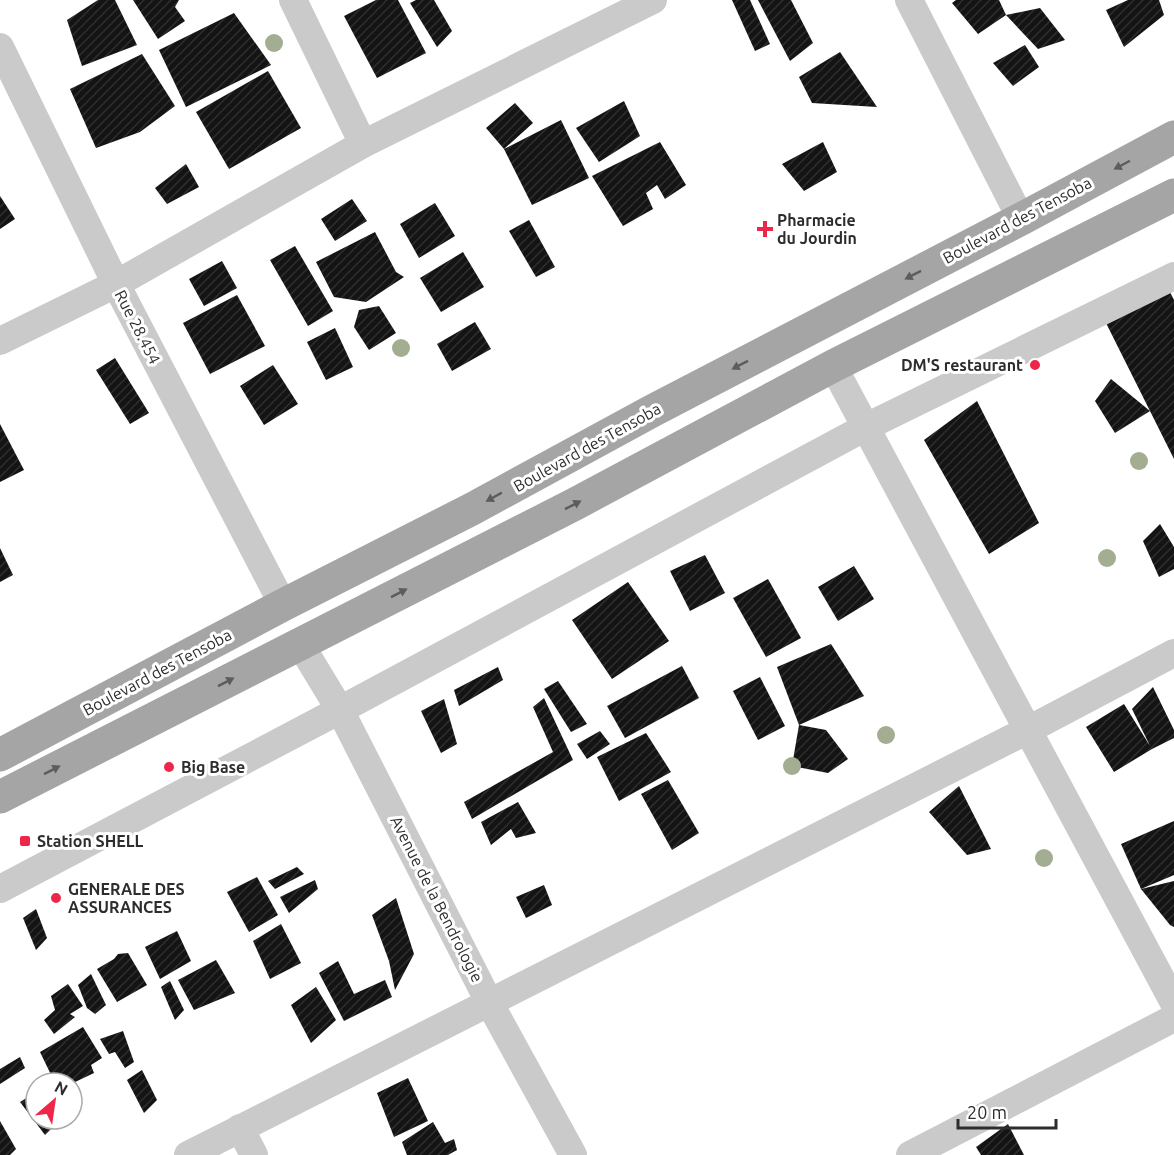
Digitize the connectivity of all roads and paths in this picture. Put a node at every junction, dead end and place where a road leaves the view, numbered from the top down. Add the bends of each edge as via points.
1 (292, 0) edge
2 (653, 0) edge
3 (909, 0) edge
4 (0, 46) edge
5 (1174, 137) edge
6 (363, 144) junction
7 (1174, 195) edge
8 (1021, 219) junction
9 (1174, 276) edge
10 (116, 284) junction
11 (0, 341) edge
12 (833, 366) junction
13 (866, 427) junction
14 (283, 605) junction
15 (300, 644) junction
16 (1174, 653) edge
17 (340, 710) junction
18 (1028, 730) junction
19 (0, 755) edge
20 (0, 797) edge
21 (0, 889) edge
22 (489, 1002) junction
23 (1174, 1003) edge
24 (1174, 1018) edge
25 (240, 1128) junction
26 (188, 1155) edge
27 (254, 1155) edge
28 (573, 1155) edge
29 (910, 1155) edge

1 - 6 street
2 - 6 street
3 - 8 street
4 - 10 street, Rue 28.454
5 -> 8 main road, Boulevard des Tensoba
6 - 10 street
7 - 12 main road
8 -> 14 main road, Boulevard des Tensoba
9 - 13 street
10 - 11 street
10 - 14 street, Rue 28.454
12 - 13 street
15 -> 12 main road via 575,504
13 - 17 street
13 - 18 street
14 - 19 main road, Boulevard des Tensoba
15 - 17 street, Avenue de la Bendrologie
20 -> 15 main road
16 - 18 street
17 - 21 street
17 - 22 street, Avenue de la Bendrologie
18 - 22 street
18 - 23 street
22 - 25 street
22 - 28 street, Avenue de la Bendrologie
24 - 29 street
25 - 26 street
25 - 27 street

